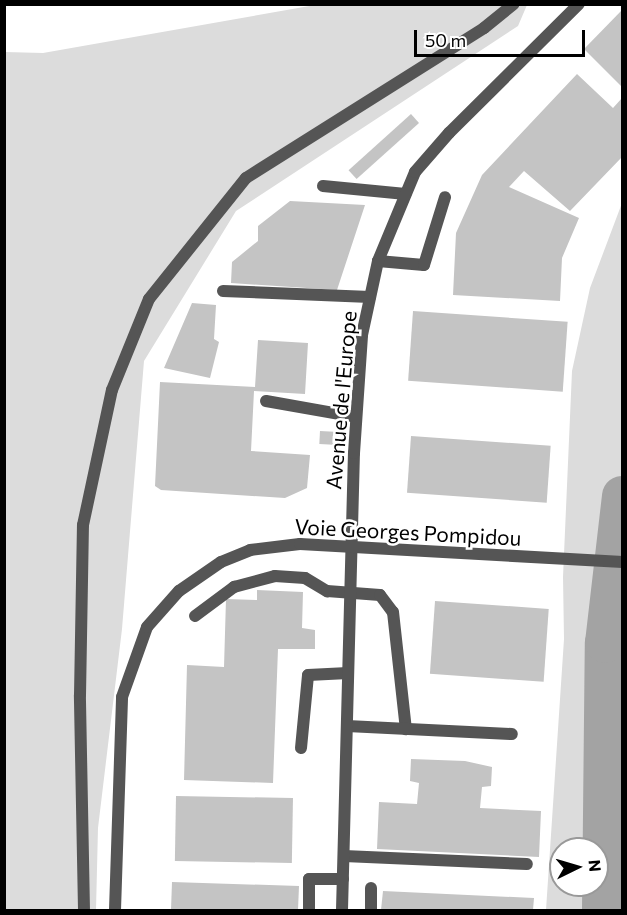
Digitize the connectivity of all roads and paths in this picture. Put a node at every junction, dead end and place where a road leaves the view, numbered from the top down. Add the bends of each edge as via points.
1 (514, 4) edge
2 (579, 4) edge
3 (323, 186) dead end
4 (406, 194) junction
5 (445, 197) dead end
6 (378, 261) junction
7 (223, 291) dead end
8 (370, 297) junction
9 (266, 401) dead end
10 (356, 417) junction
11 (351, 547) junction
12 (622, 562) edge
13 (352, 590) junction
14 (195, 616) dead end
15 (348, 673) junction
16 (347, 726) junction
17 (406, 729) junction
18 (512, 734) dead end
19 (301, 748) dead end
20 (344, 856) junction
21 (527, 864) dead end
22 (343, 879) junction
23 (371, 888) dead end
24 (84, 910) edge
25 (116, 910) edge
26 (309, 910) edge
27 (342, 910) edge
28 (371, 910) edge

1 - 24 street via 484,28 246,178 149,299 112,390 82,525
2 - 4 street, Avenue de l'Europe via 449,133 415,172
3 - 4 street
4 - 6 street, Avenue de l'Europe
5 - 6 street via 424,265
6 - 8 street, Avenue de l'Europe
7 - 8 street
8 - 10 street, Avenue de l'Europe via 362,335
9 - 10 street
10 - 11 street, Avenue de l'Europe
11 - 12 street, Voie Georges Pompidou
11 - 13 street, Avenue de l'Europe
11 - 25 street, Voie Georges Pompidou via 300,544 250,550 220,562 179,591 147,627 122,697 118,727
13 - 14 street via 327,591 305,578 274,576 234,588
13 - 15 street, Avenue de l'Europe
13 - 17 street via 380,595 393,612
15 - 16 street, Avenue de l'Europe
15 - 19 street via 308,675
16 - 17 street
16 - 20 street, Avenue de l'Europe
17 - 18 street
20 - 21 street
20 - 22 street, Avenue de l'Europe
22 - 26 street via 309,879
22 - 27 street, Avenue de l'Europe
23 - 28 street

